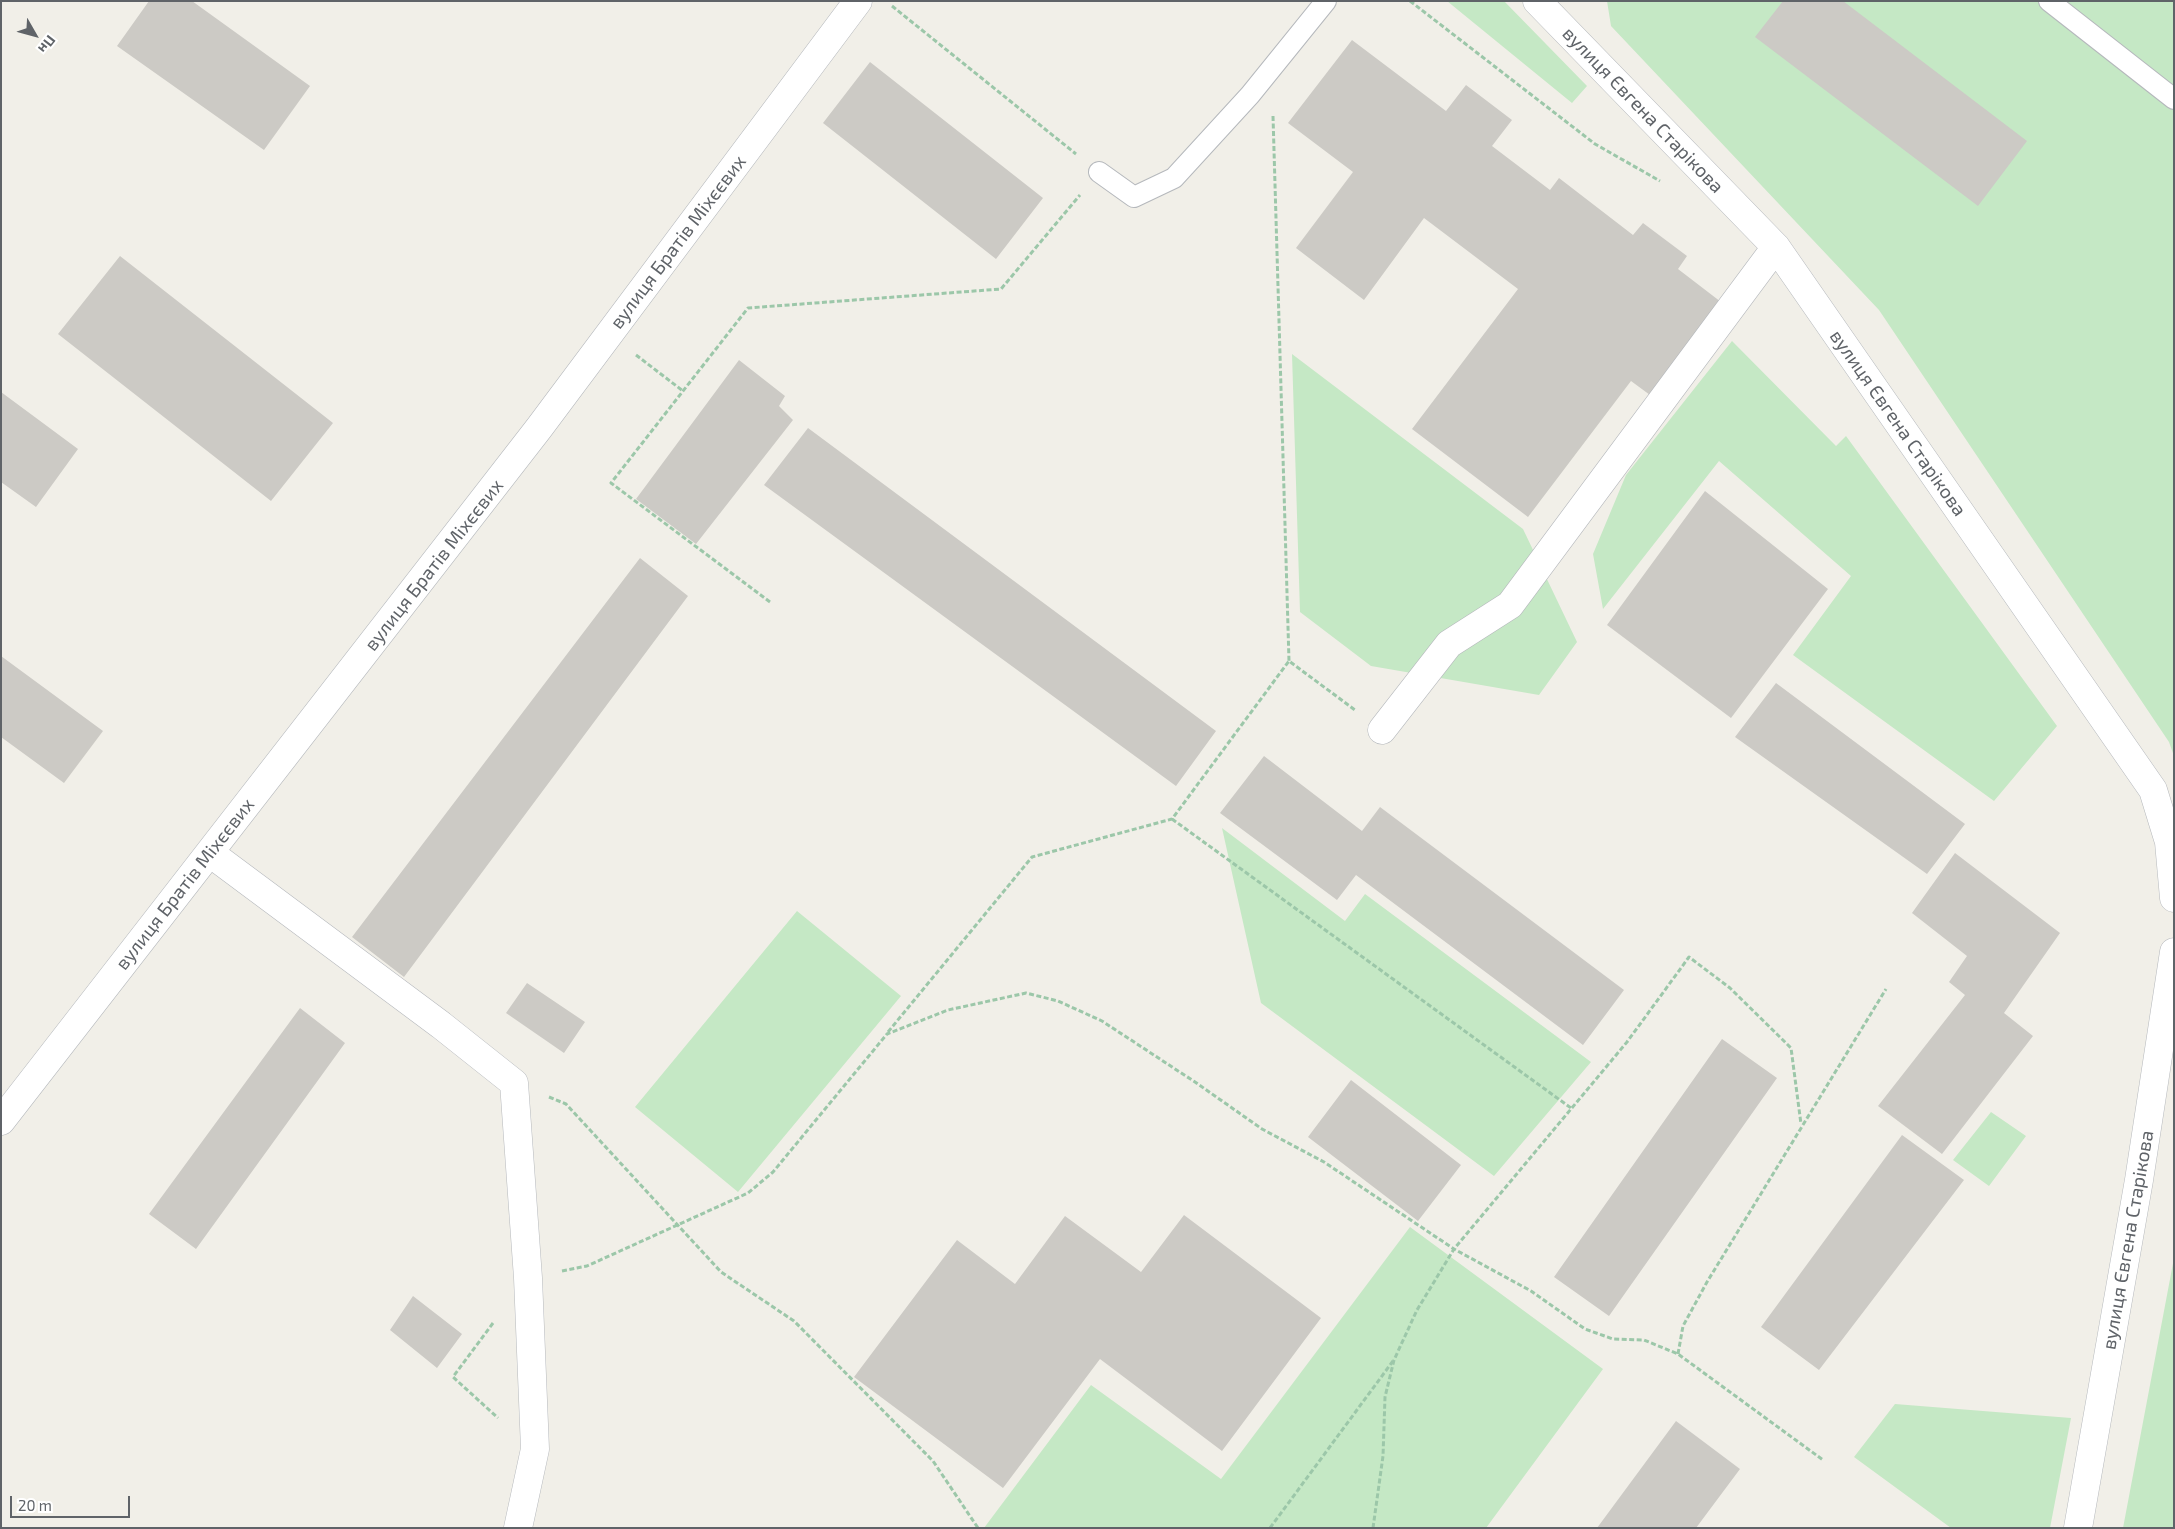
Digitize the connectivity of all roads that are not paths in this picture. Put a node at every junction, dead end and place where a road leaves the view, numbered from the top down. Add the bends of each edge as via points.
1 (858, 1) edge
2 (1326, 1) edge
3 (1537, 1) edge
4 (2049, 1) edge
5 (2174, 99) edge
6 (1099, 172) road end
7 (1776, 247) junction
8 (1382, 730) road end
9 (210, 853) junction
10 (2174, 898) edge
11 (2174, 952) edge
12 (1, 1121) edge
13 (518, 1528) edge
14 (2078, 1528) edge

1 - 9 street, вулиця Братів Міхєєвих via 540,428
2 - 6 lane via 1174,178 1134,197
3 - 7 street, вулиця Євгена Старікова
4 - 5 lane
7 - 8 street via 1510,605 1449,644
7 - 10 street, вулиця Євгена Старікова via 2153,790 2169,842
9 - 12 street, вулиця Братів Міхєєвих
9 - 13 street via 514,1083 528,1278 535,1448
11 - 14 street, вулиця Євгена Старікова via 2139,1180

